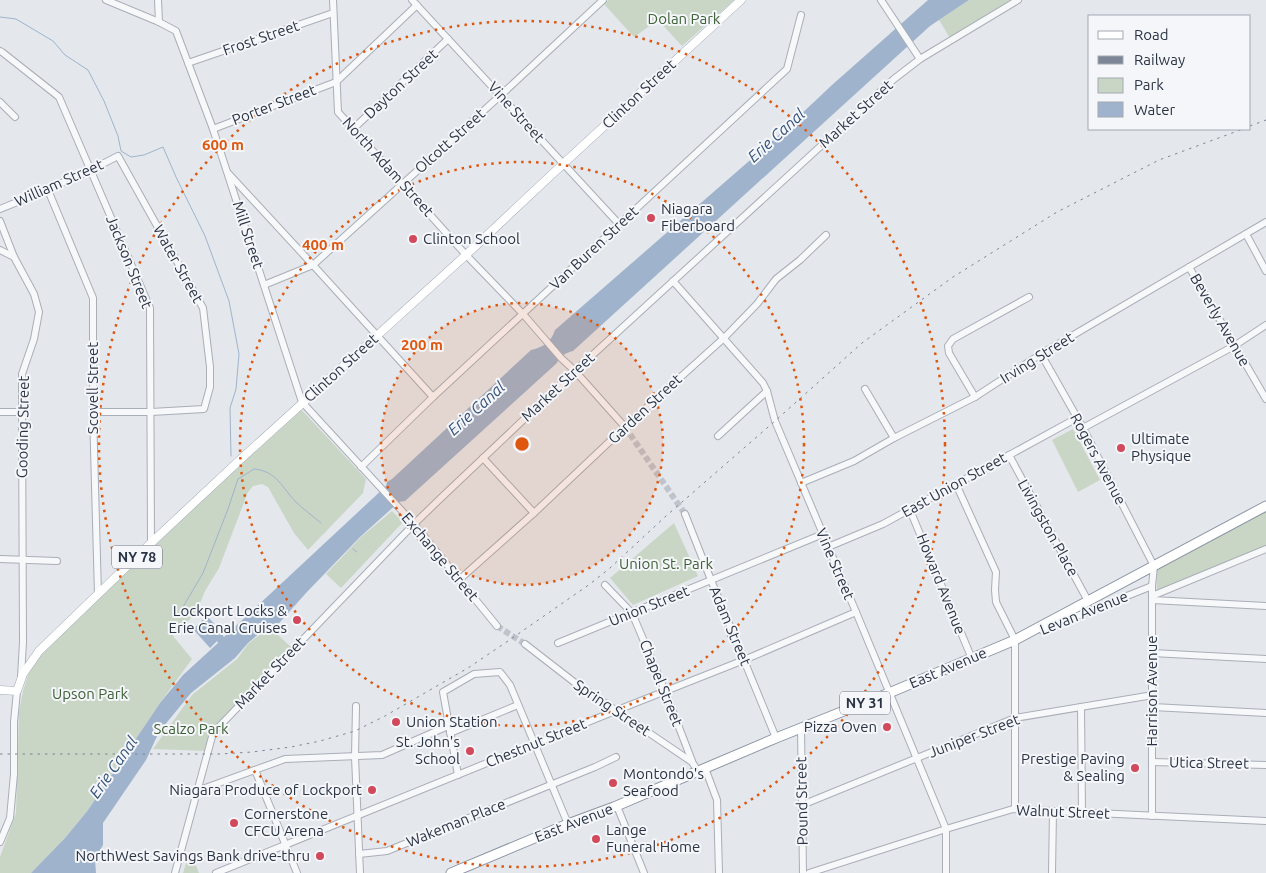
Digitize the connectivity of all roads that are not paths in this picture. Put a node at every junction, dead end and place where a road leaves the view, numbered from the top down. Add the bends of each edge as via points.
1 (106, 0) edge
2 (158, 0) edge
3 (333, 0) edge
4 (603, 0) edge
5 (741, 0) edge
6 (881, 0) edge
7 (1018, 0) edge
8 (415, 3) edge
9 (333, 13) junction
10 (801, 15) dead end
11 (159, 22) junction
12 (448, 39) junction
13 (0, 51) edge
14 (920, 59) junction
15 (188, 63) junction
16 (336, 82) junction
17 (501, 95) junction
18 (0, 102) edge
19 (15, 117) dead end
20 (213, 129) junction
21 (353, 130) junction
22 (118, 156) joint
23 (563, 164) junction
24 (92, 170) junction
25 (226, 172) junction
26 (403, 184) junction
27 (48, 190) junction
28 (0, 209) edge
29 (0, 221) edge
30 (1266, 222) edge
31 (619, 224) junction
32 (1246, 234) junction
33 (826, 235) dead end
34 (0, 250) edge
35 (466, 255) junction
36 (14, 257) junction
37 (313, 265) junction
38 (1189, 267) junction
39 (1266, 271) edge
40 (673, 281) junction
41 (264, 285) junction
42 (1029, 297) dead end
43 (524, 314) junction
44 (1266, 325) edge
45 (377, 334) junction
46 (724, 338) junction
47 (1234, 346) junction
48 (1041, 354) junction
49 (575, 371) junction
50 (865, 389) dead end
51 (767, 391) junction
52 (433, 397) junction
53 (974, 397) junction
54 (1266, 399) edge
55 (302, 402) junction
56 (0, 412) edge
57 (22, 412) junction
58 (93, 412) junction
59 (151, 412) junction
60 (1077, 418) junction
61 (625, 427) junction
62 (1082, 428) junction
63 (718, 436) dead end
64 (894, 438) junction
65 (1009, 455) junction
66 (483, 458) junction
67 (361, 467) junction
68 (802, 483) junction
69 (956, 484) junction
70 (382, 489) joint
71 (1266, 506) edge
72 (910, 510) junction
73 (534, 513) junction
74 (685, 514) tunnel mouth
75 (414, 524) junction
76 (822, 534) junction
77 (151, 543) junction
78 (828, 547) junction
79 (1266, 549) edge
80 (0, 559) edge
81 (22, 560) junction
82 (57, 561) dead end
83 (1154, 566) junction
84 (460, 579) junction
85 (711, 580) junction
86 (605, 585) dead end
87 (1152, 586) junction
88 (98, 595) junction
89 (1152, 598) junction
90 (1088, 601) junction
91 (1266, 606) edge
92 (856, 612) junction
93 (632, 613) junction
94 (498, 626) tunnel mouth
95 (1016, 640) junction
96 (23, 642) junction
97 (558, 643) dead end
98 (525, 644) tunnel mouth
99 (1152, 653) junction
100 (33, 658) junction
101 (972, 659) junction
102 (1266, 659) edge
103 (744, 660) junction
104 (20, 681) junction
105 (0, 690) edge
106 (17, 691) junction
107 (665, 691) junction
108 (889, 693) junction
109 (1153, 695) junction
110 (518, 705) junction
111 (356, 706) dead end
112 (1153, 707) junction
113 (1081, 708) junction
114 (615, 711) junction
115 (1266, 713) edge
116 (1015, 718) junction
117 (801, 728) junction
118 (449, 729) junction
119 (776, 738) junction
120 (534, 744) junction
121 (355, 756) junction
122 (616, 756) dead end
123 (916, 758) junction
124 (692, 762) junction
125 (1152, 762) junction
126 (1266, 765) edge
127 (702, 769) junction
128 (255, 770) junction
129 (458, 775) junction
130 (550, 784) junction
131 (197, 791) junction
132 (802, 805) junction
133 (616, 806) junction
134 (1015, 809) junction
135 (1053, 811) junction
136 (1082, 812) junction
137 (358, 816) junction
138 (1152, 816) junction
139 (1266, 820) edge
140 (568, 824) junction
141 (946, 829) junction
142 (0, 842) edge
143 (286, 844) junction
144 (359, 854) junction
145 (175, 873) edge
146 (216, 873) edge
147 (297, 873) edge
148 (360, 873) edge
149 (452, 873) edge
150 (644, 873) edge
151 (719, 873) edge
152 (803, 873) edge
153 (808, 873) edge
154 (946, 873) edge
155 (1052, 873) edge

1 - 11 street, Mill Street
2 - 11 street
3 - 9 street, North Adam Street
4 - 17 street, Olcott Street
5 - 23 main road, Clinton Street / NY 78
6 - 14 street
7 - 14 street, Market Street
8 - 12 street, Vine Street
8 - 16 street
9 - 15 street, Frost Street
9 - 16 street, North Adam Street
10 - 31 street, Van Buren Street via 787,69
11 - 15 street, Mill Street via 176,31
12 - 17 street, Vine Street
12 - 21 street, Dayton Street
13 - 24 street, Jackson Street via 60,97
14 - 40 street, Market Street via 894,79
15 - 20 street, Mill Street
16 - 20 street, Porter Street
16 - 21 street, North Adam Street via 338,112
17 - 23 street, Vine Street
17 - 26 street, Olcott Street
18 - 19 street
20 - 25 street, Mill Street
21 - 26 street, North Adam Street
22 - 24 street, William Street
22 - 59 street, Water Street via 203,308 210,367 210,387 204,409
23 - 31 street, Vine Street
23 - 35 main road, Clinton Street / NY 78
24 - 27 street, William Street
24 - 59 street, Jackson Street via 150,308
25 - 37 street
25 - 41 street, Mill Street
26 - 35 street, North Adam Street
26 - 37 street, Olcott Street
27 - 28 street, William Street
27 - 58 street, Scovell Street via 93,298
29 - 36 street, Gooding Street
30 - 32 street, Irving Street
31 - 43 street, Van Buren Street
32 - 38 street, Irving Street
32 - 39 street
33 - 46 street, Garden Street via 776,279
34 - 36 street
35 - 43 street, North Adam Street
35 - 45 main road, Clinton Street / NY 78
36 - 57 street, Gooding Street via 34,294 39,312 22,374
37 - 41 street, Olcott Street
37 - 45 street
38 - 47 street, Beverly Avenue
38 - 48 street, Irving Street
40 - 46 street, Vine Street
40 - 49 street, Market Street
41 - 55 street, Mill Street
42 - 53 street via 953,339 948,346
43 - 49 street, North Adam Street
43 - 52 street, Van Buren Street
44 - 47 street
45 - 52 street
45 - 55 main road, Clinton Street / NY 78
46 - 51 street, Vine Street
46 - 61 street, Garden Street
47 - 54 street, Beverly Avenue
47 - 62 street
48 - 53 street, Irving Street
48 - 60 street, Rogers Avenue
49 - 61 street
49 - 66 street, Market Street
50 - 64 street
51 - 63 street
51 - 68 street, Vine Street via 775,422
52 - 67 street, Van Buren Street
53 - 64 street, Irving Street
55 - 67 street, Mill Street
55 - 77 main road, Clinton Street / NY 78
56 - 57 street
57 - 81 street, Gooding Street
58 - 59 street
58 - 88 street, Scovell Street
59 - 77 street, Jackson Street
60 - 62 street, Rogers Avenue
60 - 65 street, East Union Street
61 - 73 street, Garden Street
62 - 83 street, Rogers Avenue
64 - 68 street, Irving Street via 854,461
65 - 69 street, East Union Street
65 - 90 street, Livingston Place
66 - 73 street
66 - 75 street, Market Street
67 - 70 street, Mill Street
68 - 76 street, Vine Street
69 - 72 street, East Union Street
69 - 95 street via 996,572 996,602
70 - 75 street, Exchange Street
71 - 83 highway, East Avenue / NY 31
72 - 78 street, East Union Street
72 - 101 street, Howard Avenue
73 - 84 street, Garden Street
74 - 85 street, Adam Street
75 - 84 street, Exchange Street
75 - 131 street, Market Street via 213,733
76 - 78 street, Vine Street
76 - 85 street, Union Street
77 - 88 main road, Clinton Street / NY 78
78 - 92 street, Vine Street
79 - 89 street
80 - 81 street
81 - 82 street
81 - 96 street, Gooding Street
83 - 87 street, Harrison Avenue
83 - 90 highway, East Avenue / NY 31
84 - 94 street, Exchange Street
85 - 93 street, Union Street
85 - 103 street, Adam Street
86 - 93 street, Chapel Street
87 - 89 street, Harrison Avenue
87 - 95 street, Levan Avenue
88 - 100 main road, Clinton Street / NY 78
89 - 91 street
89 - 99 street, Harrison Avenue
90 - 95 highway, East Avenue / NY 31
92 - 103 street, Chestnut Street
92 - 108 street, Vine Street
93 - 97 street, Union Street
93 - 107 street, Chapel Street
95 - 101 highway, East Avenue / NY 31
95 - 116 street
96 - 100 street via 27,657
96 - 104 street, Gooding Street
98 - 114 street, Spring Street
99 - 102 street
99 - 109 street, Harrison Avenue
100 - 104 main road, Gooding Street / NY 78
101 - 108 highway, East Avenue / NY 31
103 - 107 street, Chestnut Street
103 - 119 street, Adam Street
104 - 106 main road, Gooding Street / NY 78
105 - 106 main road
106 - 142 street, Gooding Street via 10,818
107 - 114 street, Chestnut Street
107 - 124 street, Chapel Street
108 - 117 highway, East Avenue / NY 31
108 - 123 street, Vine Street
109 - 112 street, Harrison Avenue
109 - 113 street, Juniper Street
110 - 118 street
110 - 118 street via 500,672 474,674 443,692
110 - 120 street
111 - 121 street
112 - 115 street
112 - 125 street, Harrison Avenue
113 - 116 street, Juniper Street
113 - 136 street
114 - 120 street, Chestnut Street
114 - 124 street, Spring Street
116 - 123 street, Juniper Street
116 - 134 street
117 - 119 highway, East Avenue / NY 31
117 - 132 street, Pound Street
118 - 121 street via 382,755
118 - 129 street
119 - 127 highway, East Avenue / NY 31
120 - 129 street, Chestnut Street
120 - 130 street
121 - 128 street via 284,759
121 - 137 street
122 - 130 street, Wakeman Place
123 - 132 street, Juniper Street
123 - 141 street, Vine Street
124 - 127 street, Spring Street
125 - 126 street, Utica Street
125 - 138 street, Harrison Avenue
127 - 133 highway, East Avenue / NY 31
127 - 151 street, Spring Street via 718,800
128 - 131 street
128 - 143 street
129 - 137 street, Chestnut Street
130 - 140 street
130 - 144 street, Wakeman Place via 386,851
131 - 145 street, Market Street
132 - 152 street, Pound Street
133 - 140 highway, East Avenue / NY 31
133 - 150 street
134 - 135 street, Walnut Street
134 - 141 street, Walnut Street
135 - 136 street, Walnut Street
135 - 155 street
136 - 138 street, Walnut Street
137 - 143 street, Chestnut Street
137 - 144 street
138 - 139 street, Walnut Street
140 - 149 highway, East Avenue / NY 31
141 - 153 street, Walnut Street
141 - 154 street, Vine Street
143 - 146 street, Chestnut Street
143 - 147 street
144 - 148 street

